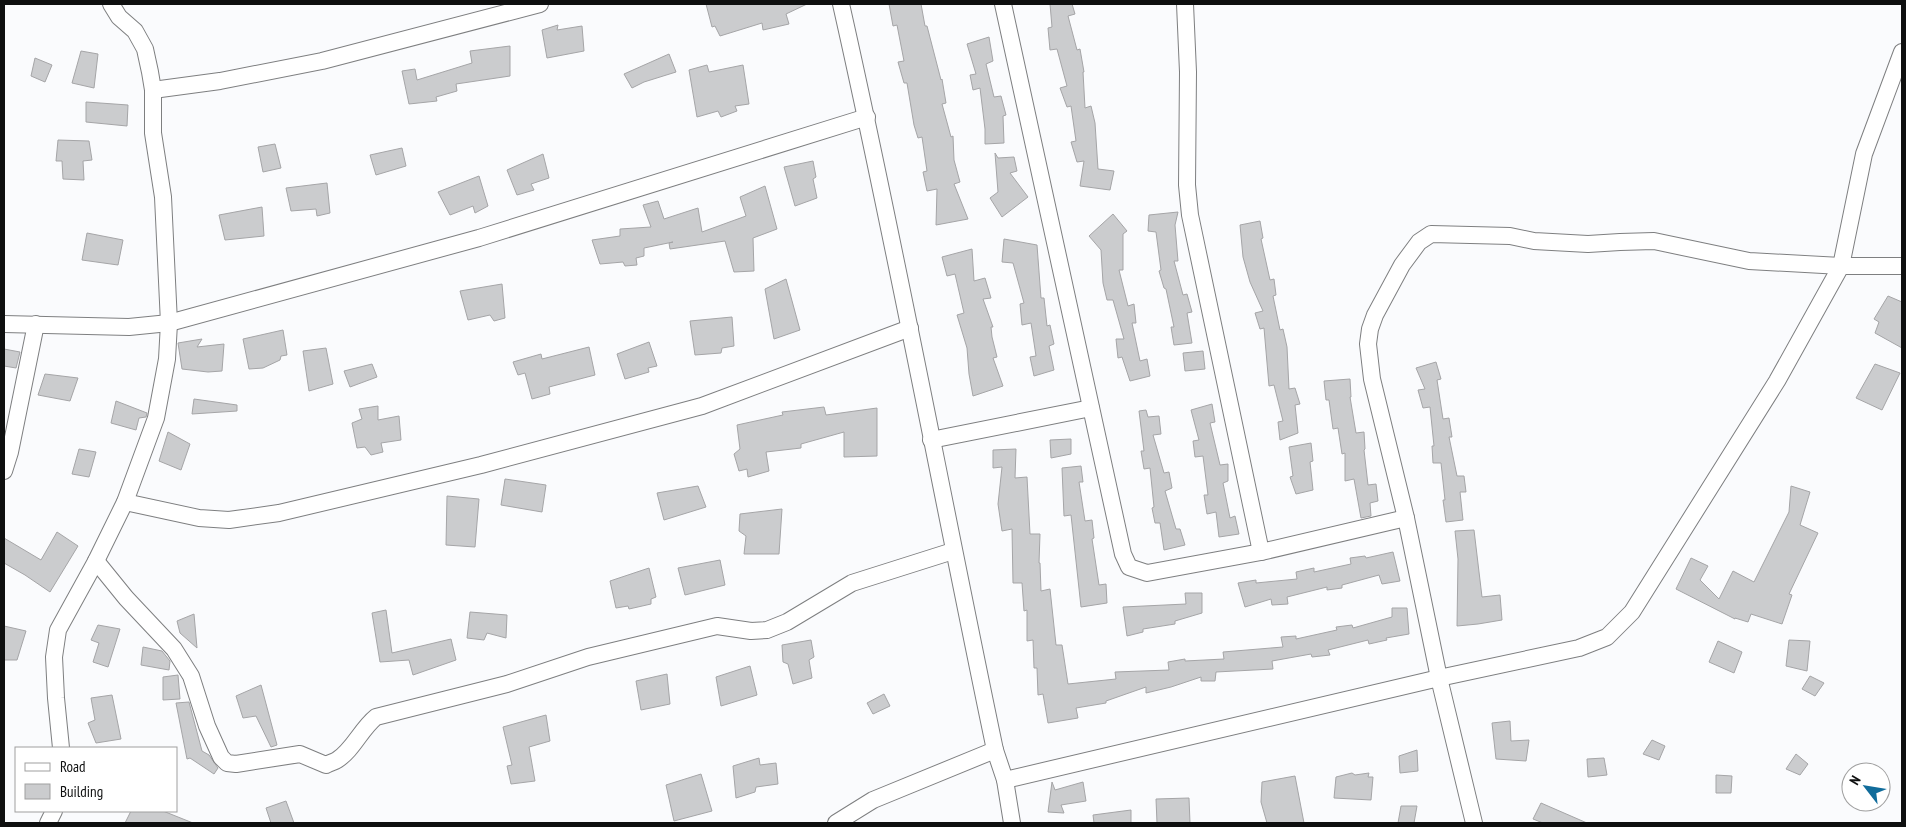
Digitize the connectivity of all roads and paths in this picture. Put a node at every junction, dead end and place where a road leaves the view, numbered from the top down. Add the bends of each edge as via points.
1 (111, 4) edge
2 (540, 4) edge
3 (841, 4) edge
4 (1003, 4) edge
5 (1185, 4) edge
6 (1902, 52) edge
7 (153, 90) junction
8 (867, 117) junction
9 (1841, 266) junction
10 (1902, 266) edge
11 (169, 323) junction
12 (4, 324) edge
13 (36, 324) junction
14 (910, 328) junction
15 (1090, 408) junction
16 (931, 440) junction
17 (4, 471) edge
18 (125, 502) junction
19 (1406, 518) junction
20 (953, 551) junction
21 (1261, 552) junction
22 (96, 561) junction
23 (1439, 678) junction
24 (61, 747) edge
25 (996, 750) junction
26 (1005, 780) junction
27 (836, 823) edge
28 (1012, 823) edge
29 (1474, 823) edge

1 - 7 street via 145,49
2 - 7 street via 322,61
3 - 8 street
4 - 15 street
5 - 21 street via 1190,215
6 - 9 street via 1864,154
7 - 11 street via 153,133 164,206
8 - 11 street via 479,238
8 - 14 street
9 - 10 street
9 - 19 street via 1749,261 1654,241 1588,244 1534,241 1510,236 1431,234 1419,242 1402,265 1375,314 1368,344 1372,379
9 - 23 street via 1777,381 1632,612 1607,637 1579,648
11 - 13 street via 129,327
11 - 18 street via 156,418
12 - 13 street
13 - 17 street
14 - 16 street
14 - 18 street via 702,406 481,465 280,512 229,520 199,518
15 - 16 street
15 - 21 street via 1129,567 1147,573
16 - 20 street
18 - 22 street
19 - 21 street
19 - 23 street
20 - 22 street via 852,583 767,630 717,626 588,657 507,684 376,717 365,726 349,749 326,765 300,754 227,763 207,726 191,676 174,649
20 - 25 street
22 - 24 street via 58,630 54,657
23 - 26 street
23 - 29 street
25 - 26 street
25 - 27 street via 873,800
26 - 28 street

